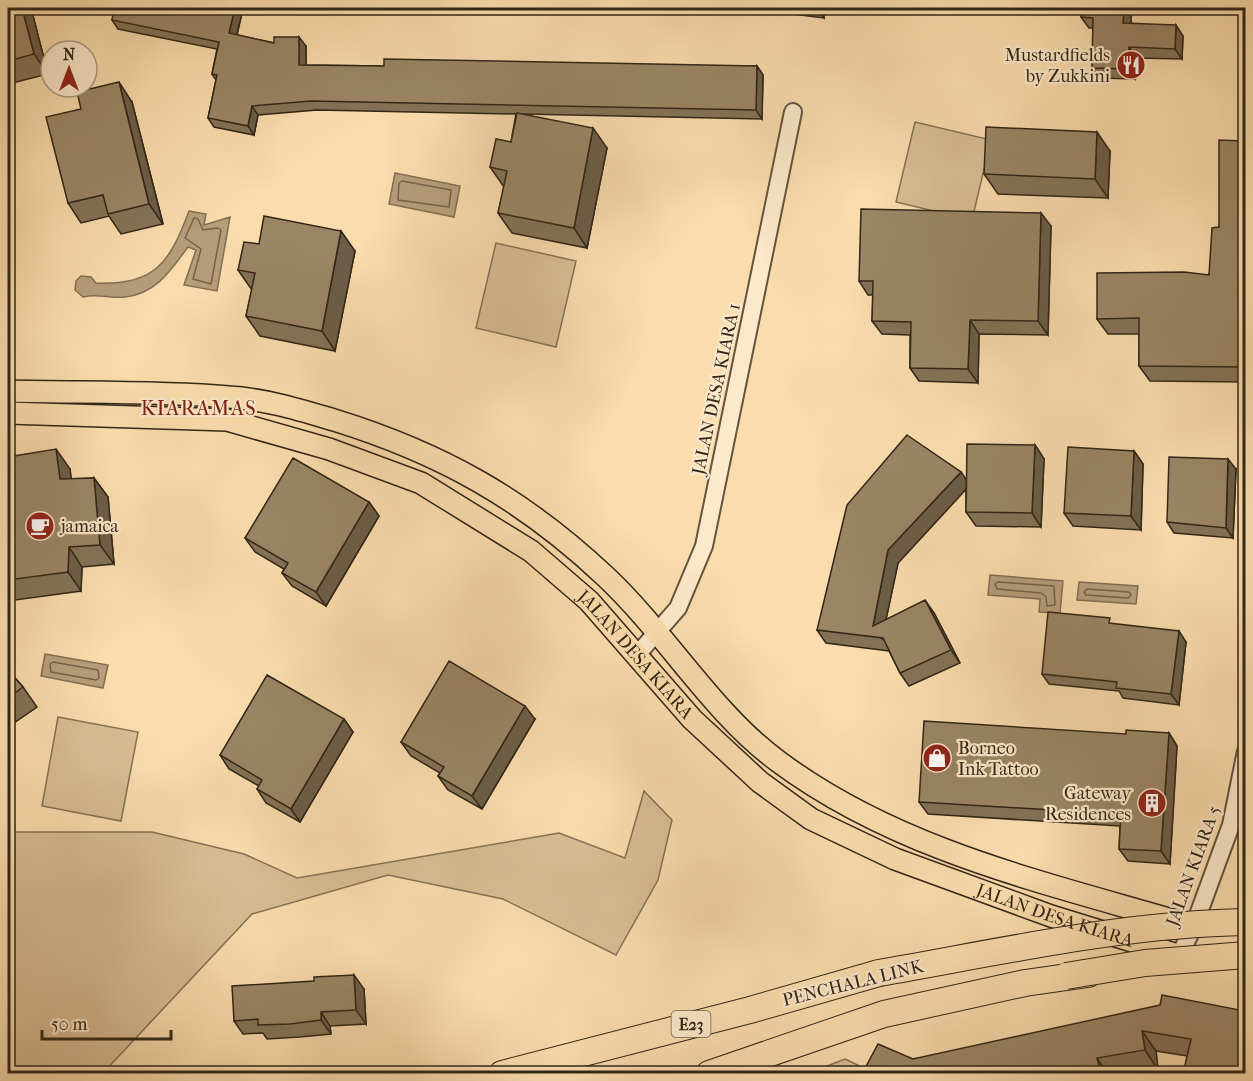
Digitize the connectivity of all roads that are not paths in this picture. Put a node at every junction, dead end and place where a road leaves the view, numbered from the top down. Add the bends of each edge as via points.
1 (793, 112) dead end
2 (8, 391) edge
3 (8, 413) edge
4 (658, 633) junction
5 (636, 656) junction
6 (1245, 752) edge
7 (1245, 922) edge
8 (1194, 926) junction
9 (1245, 927) edge
10 (1245, 955) edge
11 (1179, 956) junction
12 (1245, 959) edge
13 (1245, 967) edge
14 (1066, 975) junction
15 (502, 1074) edge
16 (709, 1074) edge

1 - 4 street, JALAN DESA KIARA 1 via 704,546 678,608
2 - 4 main road, JALAN DESA KIARA via 232,397 296,408 384,436 462,471 552,528 608,579
3 - 5 main road, JALAN DESA KIARA via 226,420 329,449 420,483 531,551 589,601
4 - 5 street, JALAN DESA KIARA 1
4 - 8 main road, JALAN DESA KIARA via 743,730 776,760 827,795 893,830 952,853
5 - 11 main road, JALAN DESA KIARA via 692,719 740,764 811,819 917,867 1051,916
6 - 8 street, JALAN KIARA 5 via 1231,825
7 - 15 highway, PENCHALA LINK / E23, bridge via 1147,928 879,973
8 - 9 main road, JALAN DESA KIARA
8 - 11 street, JALAN KIARA 5
10 - 14 highway, bridge via 1145,963
11 - 12 main road, JALAN DESA KIARA
13 - 14 highway, bridge
14 - 16 highway, PENCHALA LINK via 884,1014

